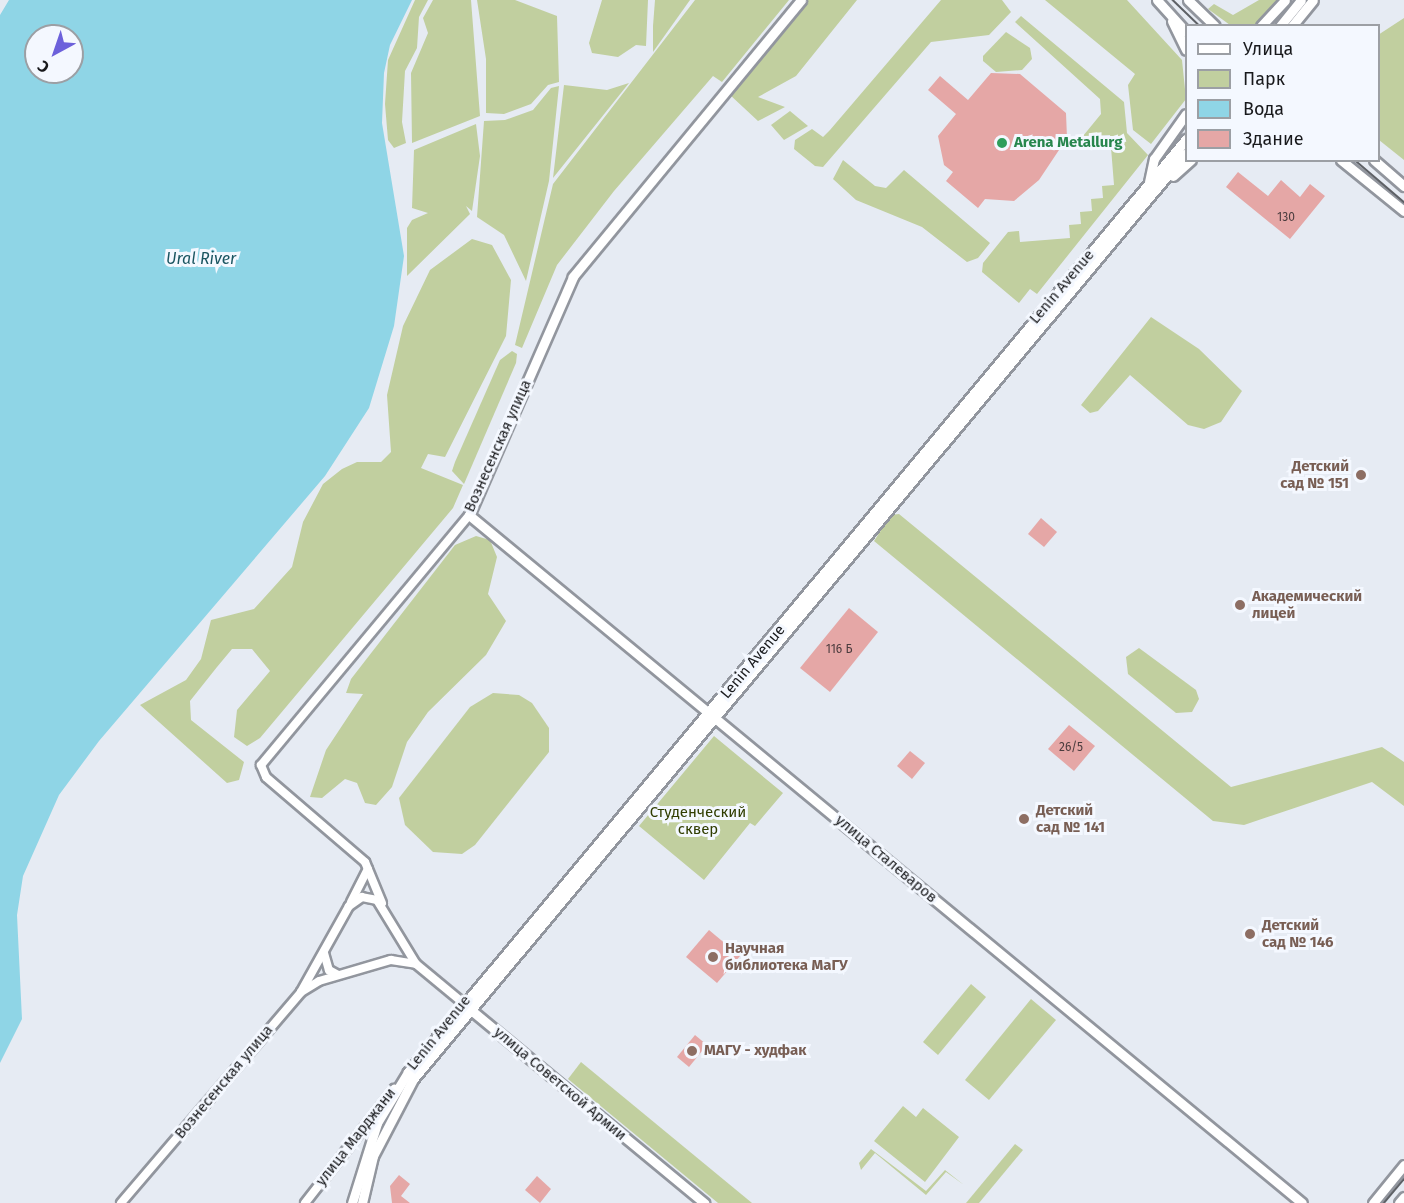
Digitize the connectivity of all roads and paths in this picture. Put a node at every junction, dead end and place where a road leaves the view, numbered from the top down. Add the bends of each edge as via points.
1 (801, 0) edge
2 (1157, 0) edge
3 (1188, 0) edge
4 (1285, 0) edge
5 (1301, 0) edge
6 (1313, 0) edge
7 (1168, 13) junction
8 (1214, 24) edge
9 (1263, 24) edge
10 (1282, 24) edge
11 (1295, 24) edge
12 (1185, 31) edge
13 (1185, 48) edge
14 (1185, 115) edge
15 (1185, 140) edge
16 (1185, 154) edge
17 (1188, 162) edge
18 (1343, 162) edge
19 (1376, 162) edge
20 (1404, 186) edge
21 (1152, 188) junction
22 (1404, 211) edge
23 (470, 515) junction
24 (713, 715) junction
25 (366, 866) junction
26 (349, 906) junction
27 (385, 908) junction
28 (398, 940) junction
29 (325, 949) junction
30 (391, 960) junction
31 (416, 964) junction
32 (338, 975) junction
33 (301, 992) junction
34 (464, 1003) junction
35 (471, 1010) junction
36 (408, 1072) junction
37 (1404, 1165) edge
38 (1404, 1197) edge
39 (121, 1203) edge
40 (305, 1203) edge
41 (352, 1203) edge
42 (362, 1203) edge
43 (704, 1203) edge
44 (1302, 1203) edge
45 (1373, 1203) edge
46 (1399, 1203) edge

1 - 23 main road, Вознесенская улица via 573,277
2 - 7 main road
3 - 8 main road
4 - 9 main road
5 - 10 main road
6 - 11 main road
7 - 12 main road
7 - 13 main road
14 - 21 main road via 1154,159
15 - 21 main road, Lenin Avenue
16 - 21 main road, Lenin Avenue
17 - 21 main road
18 - 22 main road
19 - 20 main road
21 - 24 main road, Lenin Avenue
23 - 24 main road, улица Сталеваров
23 - 25 street, Вознесенская улица via 261,765 266,777
24 - 34 main road, Lenin Avenue
24 - 35 main road, Lenin Avenue
24 - 44 main road, улица Сталеваров
25 - 26 street
25 - 27 street
26 - 27 street via 370,897
26 - 29 street
27 - 28 street
28 - 30 street
28 - 31 street, улица Советской Армии
29 - 32 street via 324,962
29 - 33 street
30 - 31 street
30 - 32 street
31 - 34 street, улица Советской Армии
32 - 33 street, Вознесенская улица
33 - 39 street, Вознесенская улица
34 - 35 street, улица Советской Армии
34 - 36 main road, Lenin Avenue
35 - 42 main road, Lenin Avenue via 402,1095 373,1156
35 - 43 main road, улица Советской Армии
36 - 40 street, улица Марджани
36 - 41 main road, Lenin Avenue via 376,1123
37 - 45 main road
38 - 46 main road

